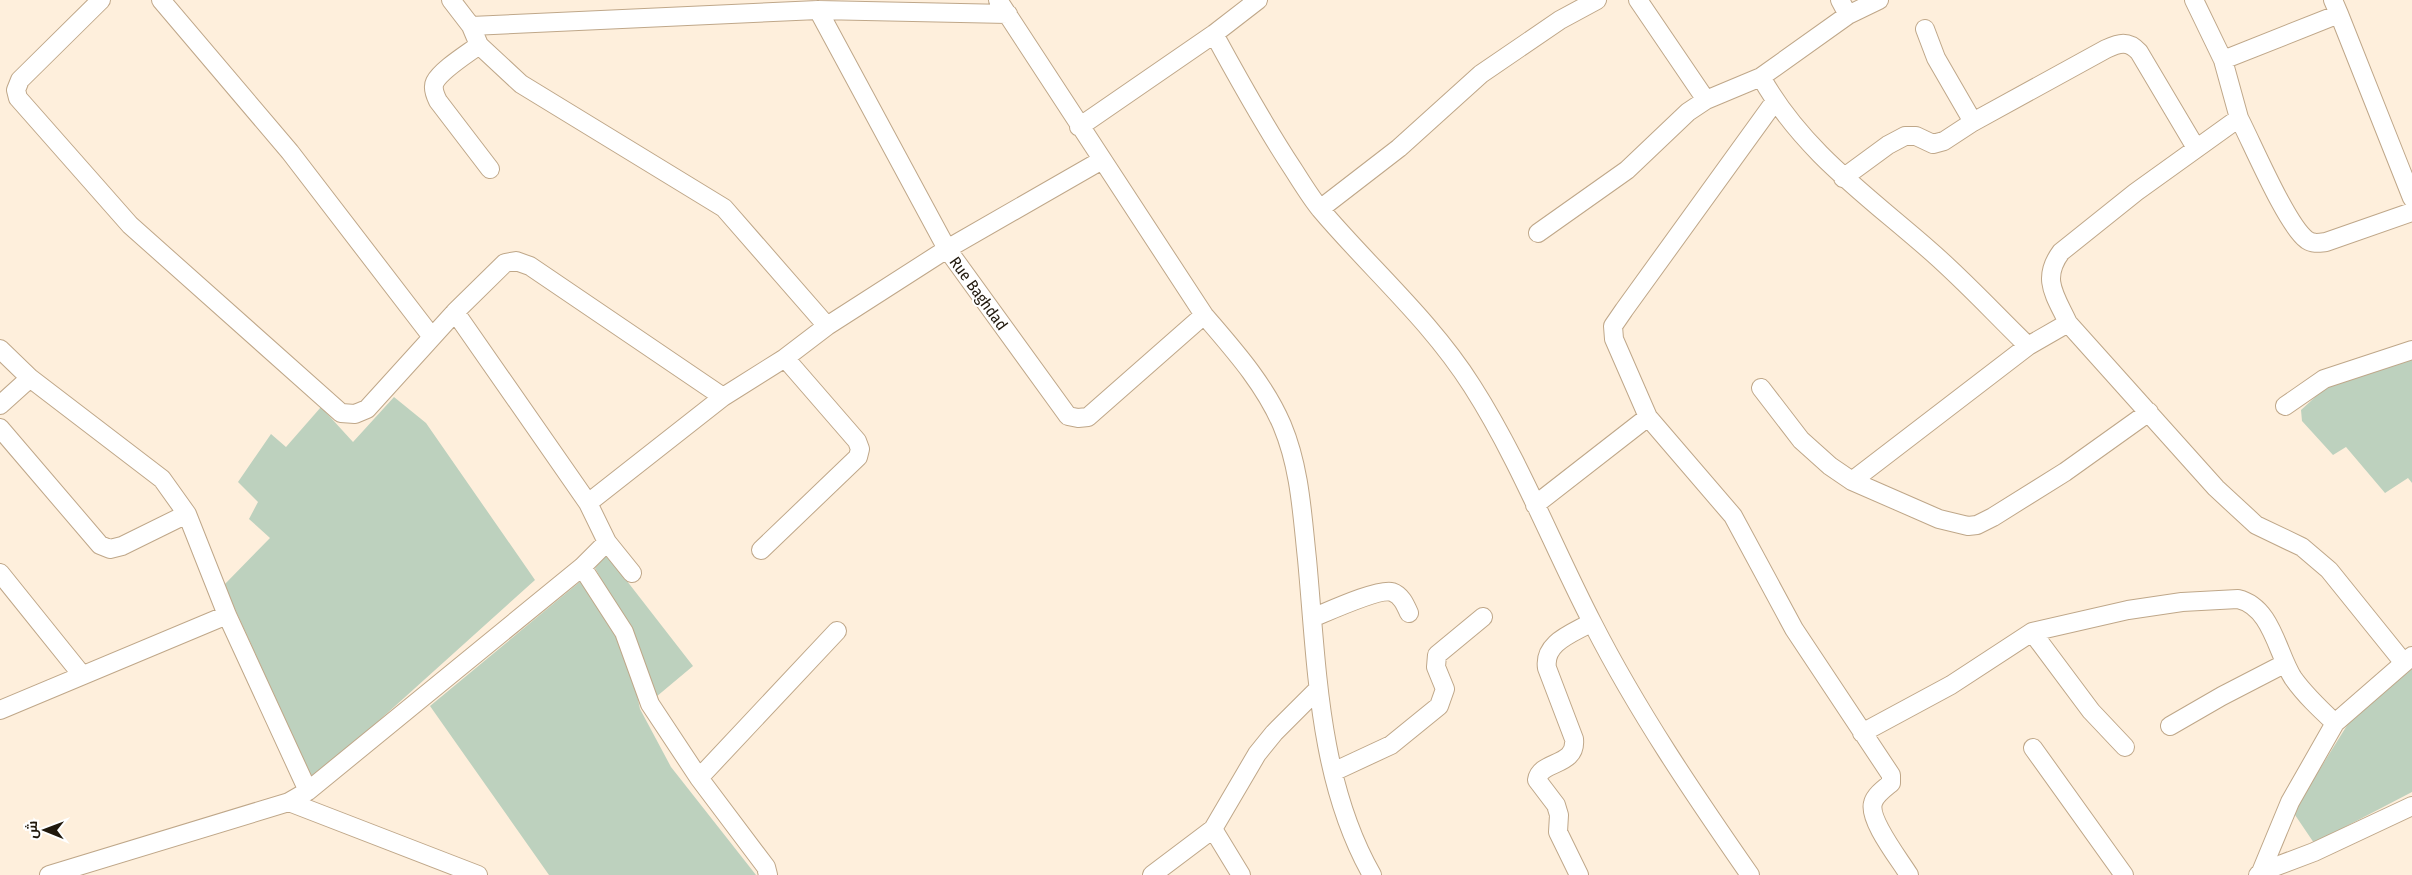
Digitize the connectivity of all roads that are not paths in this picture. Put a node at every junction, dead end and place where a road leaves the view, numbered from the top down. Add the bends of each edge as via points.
1 (101, 0) edge
2 (161, 0) edge
3 (451, 0) edge
4 (1257, 0) edge
5 (1598, 0) edge
6 (1638, 0) edge
7 (1879, 0) edge
8 (2194, 0) edge
9 (1003, 7) edge
10 (1844, 7) edge
11 (2336, 7) edge
12 (818, 10) junction
13 (471, 26) junction
14 (1925, 29) dead end
15 (1214, 34) junction
16 (478, 45) junction
17 (2223, 60) junction
18 (1761, 77) junction
19 (1706, 100) junction
20 (1775, 101) junction
21 (2239, 118) junction
22 (1973, 122) junction
23 (1080, 127) junction
24 (2196, 148) junction
25 (1102, 160) junction
26 (490, 169) dead end
27 (1843, 178) junction
28 (2412, 198) edge
29 (1320, 209) junction
30 (2412, 212) edge
31 (1538, 233) dead end
32 (948, 249) junction
33 (455, 312) junction
34 (1204, 315) junction
35 (2068, 322) junction
36 (826, 326) junction
37 (432, 337) junction
38 (2028, 346) junction
39 (0, 349) edge
40 (2412, 350) edge
41 (785, 358) junction
42 (30, 378) junction
43 (1761, 388) dead end
44 (723, 397) junction
45 (0, 405) edge
46 (2285, 406) dead end
47 (2149, 412) junction
48 (1648, 417) junction
49 (0, 428) edge
50 (1852, 481) junction
51 (588, 503) junction
52 (1535, 505) junction
53 (187, 514) junction
54 (606, 542) junction
55 (761, 550) dead end
56 (582, 567) junction
57 (0, 573) edge
58 (632, 573) dead end
59 (1409, 613) dead end
60 (227, 615) junction
61 (1483, 617) dead end
62 (1312, 618) junction
63 (1592, 622) junction
64 (837, 631) dead end
65 (2032, 632) junction
66 (2408, 659) edge
67 (2284, 664) junction
68 (82, 675) junction
69 (1318, 689) junction
70 (0, 710) edge
71 (2335, 724) junction
72 (2170, 726) dead end
73 (1862, 733) junction
74 (2125, 747) dead end
75 (2033, 748) dead end
76 (1333, 772) junction
77 (699, 778) junction
78 (308, 791) junction
79 (289, 802) junction
80 (2412, 806) edge
81 (1213, 829) junction
82 (2260, 873) edge
83 (49, 875) edge
84 (478, 875) edge
85 (768, 875) edge
86 (1152, 875) edge
87 (1241, 875) edge
88 (1372, 875) edge
89 (1579, 875) edge
90 (1750, 875) edge
91 (1909, 875) edge
92 (2124, 875) edge

1 - 37 street via 20,80 16,90 31,116 130,225 341,413 355,414 367,409
2 - 37 street via 290,152
3 - 13 street
4 - 15 street
5 - 29 street via 1560,20 1481,74 1399,148
6 - 19 street
7 - 10 street
8 - 17 street
9 - 12 street
9 - 23 street
10 - 18 street
11 - 17 street
11 - 28 street
12 - 13 street
12 - 32 street, Rue Baghdad
13 - 16 street
14 - 22 street via 1936,58
15 - 23 street
15 - 29 street via 1262,123
16 - 26 street via 439,76 434,83 434,92
16 - 36 street via 521,84 724,208
17 - 21 street
18 - 19 street
18 - 20 street
19 - 31 street via 1688,112 1627,170
20 - 27 street via 1811,146
20 - 48 street via 1613,326 1617,348
21 - 24 street
21 - 30 street via 2292,225 2307,240 2326,242
22 - 24 street via 2106,49 2128,43 2139,52
22 - 27 street via 1937,144 1912,135 1897,139
23 - 25 street
24 - 35 street via 2061,252 2052,264 2050,274 2054,294
25 - 32 street
25 - 34 street
27 - 38 street via 1928,249
29 - 52 street via 1426,323 1457,363 1502,436
32 - 34 street, Rue Baghdad via 1068,416 1088,417
32 - 36 street
33 - 37 street
33 - 44 street via 505,263 516,261 530,266
33 - 51 street
34 - 62 street via 1268,396 1282,426 1298,472
35 - 38 street
35 - 47 street
36 - 41 street
38 - 50 street
39 - 42 street
40 - 46 street via 2324,379
41 - 44 street
41 - 55 street via 857,441 860,449 858,457
42 - 45 street
42 - 53 street via 162,478
43 - 50 street via 1801,440
44 - 51 street
47 - 50 street via 2065,472 1977,525 1939,519
47 - 66 street via 2216,488 2256,525 2302,547 2329,570
48 - 52 street
48 - 73 street via 1733,516 1794,629
49 - 53 street via 100,545 110,549 122,546
51 - 54 street
52 - 63 street
53 - 60 street
54 - 56 street
54 - 58 street
56 - 77 street via 624,632 650,704
56 - 78 street
57 - 68 street
59 - 62 street via 1402,599 1388,591
60 - 68 street
60 - 78 street
61 - 76 street via 1437,656 1436,667 1445,690 1439,706 1391,745
62 - 69 street
63 - 89 street via 1552,646 1547,657 1547,668 1575,747 1570,755 1540,773 1537,780 1556,805 1558,832
63 - 90 street via 1650,726
64 - 77 street
65 - 67 street via 2128,610 2182,602 2238,599 2260,612
65 - 73 street via 1951,685
65 - 74 street via 2091,711
66 - 71 street
67 - 71 street via 2304,692
67 - 72 street
68 - 70 street
69 - 76 street
69 - 81 street via 1257,754
71 - 82 street via 2290,802
73 - 91 street via 1893,779 1872,804 1874,818
75 - 92 street
76 - 88 street via 1342,810
77 - 85 street via 766,867
78 - 79 street
79 - 83 street
79 - 84 street
80 - 82 street via 2314,852
81 - 86 street
81 - 87 street

